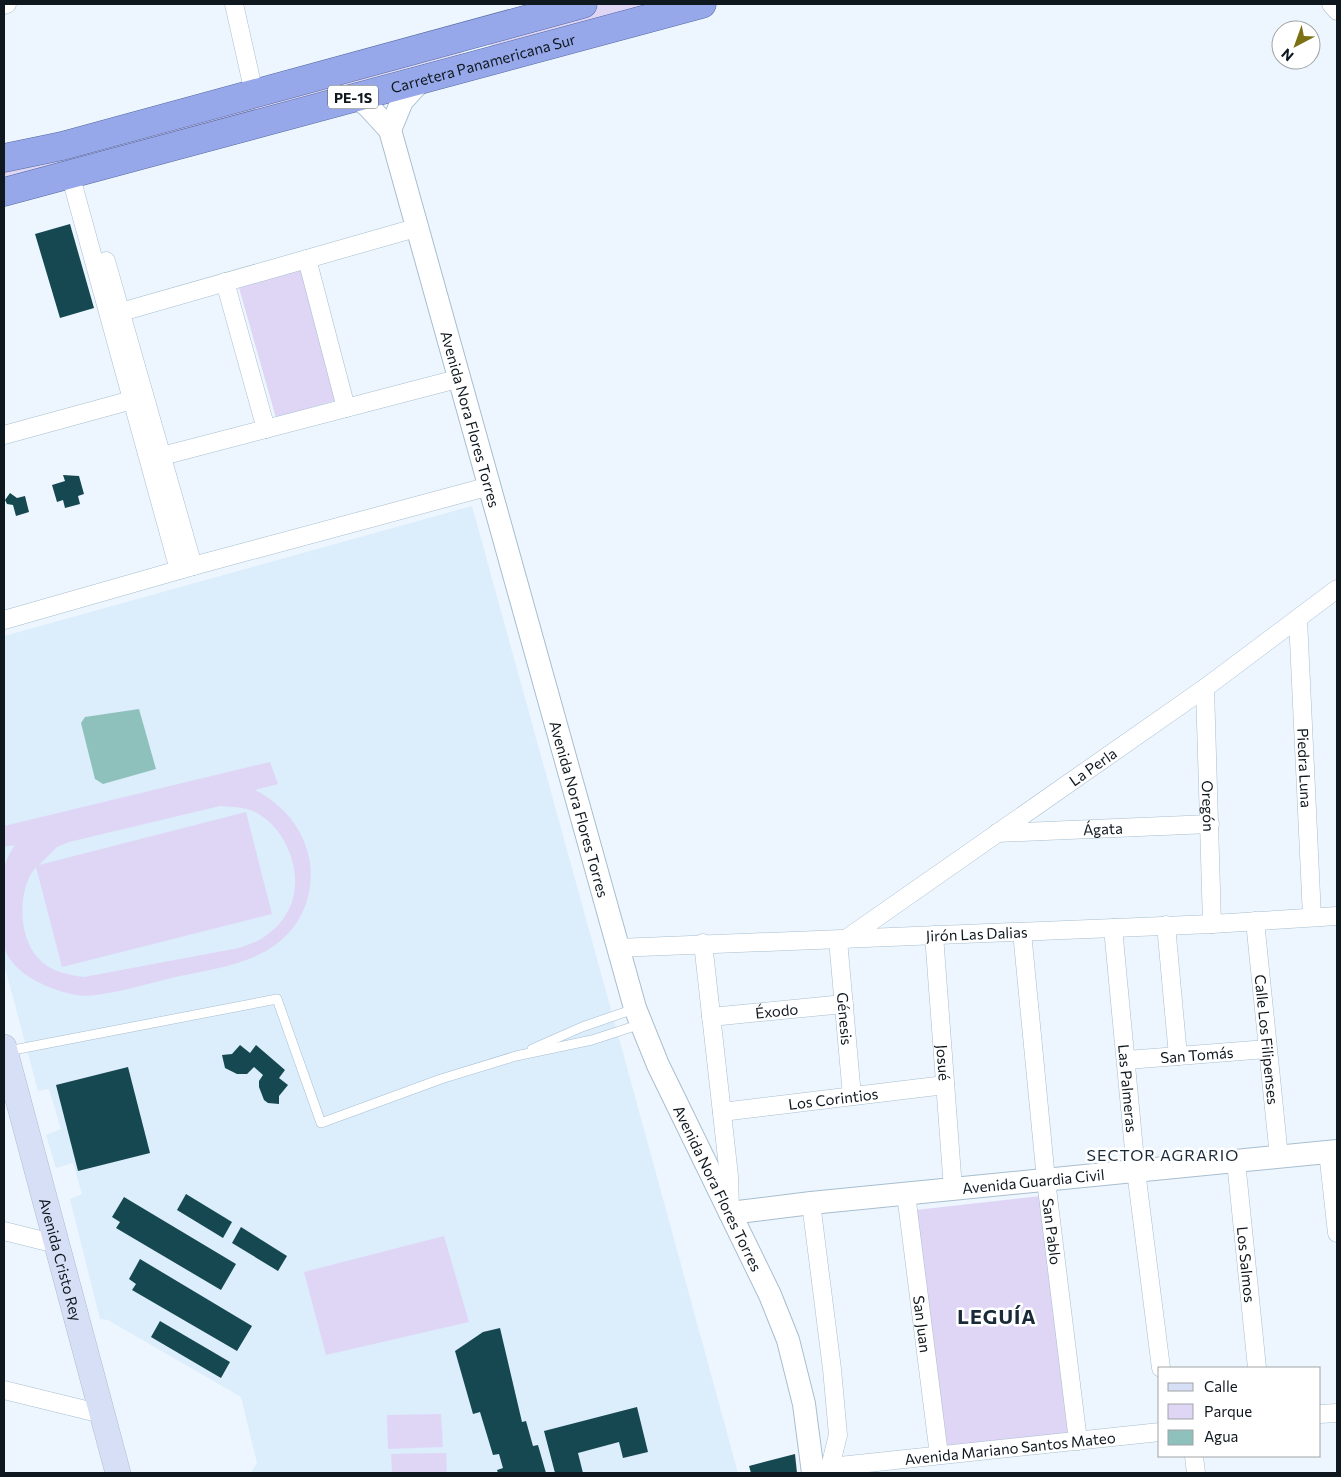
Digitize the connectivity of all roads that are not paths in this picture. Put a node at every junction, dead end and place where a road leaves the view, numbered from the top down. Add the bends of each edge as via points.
1 (234, 4) edge
2 (583, 4) edge
3 (702, 4) edge
4 (1331, 4) edge
5 (1337, 11) edge
6 (475, 33) junction
7 (482, 62) junction
8 (423, 78) junction
9 (254, 93) junction
10 (355, 96) junction
11 (390, 130) junction
12 (4, 158) edge
13 (75, 172) junction
14 (4, 192) edge
15 (419, 227) junction
16 (307, 259) junction
17 (225, 282) junction
18 (121, 312) junction
19 (461, 378) junction
20 (132, 400) junction
21 (346, 408) junction
22 (266, 429) junction
23 (4, 436) edge
24 (162, 456) junction
25 (490, 486) junction
26 (186, 568) junction
27 (1337, 589) edge
28 (1298, 619) junction
29 (4, 620) edge
30 (1205, 688) junction
31 (1210, 824) junction
32 (997, 833) junction
33 (1337, 916) edge
34 (1312, 917) junction
35 (1256, 921) junction
36 (1212, 924) junction
37 (1166, 925) junction
38 (1113, 928) junction
39 (1022, 932) junction
40 (934, 936) junction
41 (842, 939) junction
42 (703, 943) junction
43 (617, 948) junction
44 (844, 1004) junction
45 (638, 1016) junction
46 (711, 1017) junction
47 (4, 1049) edge
48 (1267, 1049) junction
49 (516, 1056) junction
50 (1178, 1056) junction
51 (1127, 1060) junction
52 (9, 1086) edge
53 (945, 1086) junction
54 (852, 1096) junction
55 (722, 1112) junction
56 (1333, 1152) edge
57 (1279, 1157) junction
58 (1236, 1161) junction
59 (1136, 1171) junction
60 (1046, 1180) junction
61 (953, 1190) junction
62 (906, 1194) junction
63 (811, 1203) junction
64 (730, 1213) junction
65 (4, 1231) edge
66 (1337, 1233) edge
67 (56, 1244) junction
68 (1161, 1367) edge
69 (1257, 1367) edge
70 (4, 1390) edge
71 (1337, 1413) edge
72 (102, 1414) junction
73 (1321, 1414) edge
74 (1158, 1432) edge
75 (1078, 1441) junction
76 (939, 1455) junction
77 (1194, 1457) edge
78 (819, 1470) edge
79 (118, 1473) edge
80 (1196, 1473) edge

1 - 9 street
2 - 6 highway, Carretera Panamericana Sur / PE-1S
3 - 7 highway, Carretera Panamericana Sur / PE-1S
4 - 5 street
6 - 7 highway
6 - 9 highway, Carretera Panamericana Sur / PE-1S
7 - 8 highway, Carretera Panamericana Sur / PE-1S
8 - 10 highway, Carretera Panamericana Sur / PE-1S
8 - 11 street via 402,101
9 - 12 highway, Carretera Panamericana Sur / PE-1S via 62,146
10 - 11 street, Avenida Nora Flores Torres
10 - 13 highway, Carretera Panamericana Sur / PE-1S
11 - 15 street, Avenida Nora Flores Torres
13 - 14 highway, Carretera Panamericana Sur / PE-1S
13 - 18 street
13 - 20 street
15 - 16 street
15 - 19 street, Avenida Nora Flores Torres
16 - 17 street
16 - 21 street
17 - 18 street
17 - 22 street
18 - 24 street
19 - 21 street
19 - 25 street, Avenida Nora Flores Torres
20 - 23 street
20 - 26 street
21 - 22 street
22 - 24 street
24 - 26 street
25 - 26 street
25 - 43 street, Avenida Nora Flores Torres
26 - 29 street
27 - 28 street, La Perla
28 - 30 street, La Perla
28 - 34 street, Piedra Luna
30 - 31 street, Oregón
30 - 32 street, La Perla
31 - 32 street, Ágata
31 - 36 street, Oregón
32 - 41 street, La Perla
33 - 34 street, Jirón Las Dalias
34 - 35 street, Jirón Las Dalias
35 - 36 street, Jirón Las Dalias
35 - 48 street, Calle Los Filipenses
36 - 37 street, Jirón Las Dalias
37 - 38 street, Jirón Las Dalias
37 - 50 street
38 - 39 street, Jirón Las Dalias
38 - 51 street, Las Palmeras
39 - 40 street, Jirón Las Dalias
39 - 60 street, San Pablo
40 - 41 street, Jirón Las Dalias
40 - 53 street, Josué
41 - 42 street, Jirón Las Dalias
41 - 44 street, Génesis
42 - 43 street, Jirón Las Dalias
42 - 46 street
43 - 45 street, Avenida Nora Flores Torres
44 - 46 street, Éxodo
44 - 54 street, Génesis
45 - 49 lane via 582,1027
45 - 49 lane via 592,1040
45 - 64 street, Avenida Nora Flores Torres via 658,1065
46 - 55 street
47 - 49 lane via 277,999 321,1124 441,1079
47 - 52 main road, Avenida Cristo Rey
48 - 50 street, San Tomás
48 - 57 street, Calle Los Filipenses
50 - 51 street, San Tomás
51 - 59 street, Las Palmeras
52 - 67 main road, Avenida Cristo Rey
53 - 54 street, Los Corintios
53 - 61 street, Josué
54 - 55 street, Los Corintios
55 - 64 street
56 - 57 street, Avenida Guardia Civil
56 - 66 street
57 - 58 street, Avenida Guardia Civil
58 - 59 street, Avenida Guardia Civil
58 - 69 street, Los Salmos
59 - 60 street, Avenida Guardia Civil
59 - 68 street, Las Palmeras
60 - 61 street, Avenida Guardia Civil
60 - 75 street, San Pablo
61 - 62 street, Avenida Guardia Civil
62 - 63 street, Avenida Guardia Civil
62 - 76 street, San Juan
63 - 64 street, Avenida Guardia Civil
63 - 78 street via 838,1435
64 - 78 street, Avenida Nora Flores Torres via 788,1340
65 - 67 street
67 - 72 main road, Avenida Cristo Rey
70 - 72 street
71 - 73 street
72 - 79 main road, Avenida Cristo Rey
74 - 75 street, Avenida Mariano Santos Mateo
75 - 76 street, Avenida Mariano Santos Mateo
76 - 78 street, Avenida Mariano Santos Mateo
77 - 80 street

